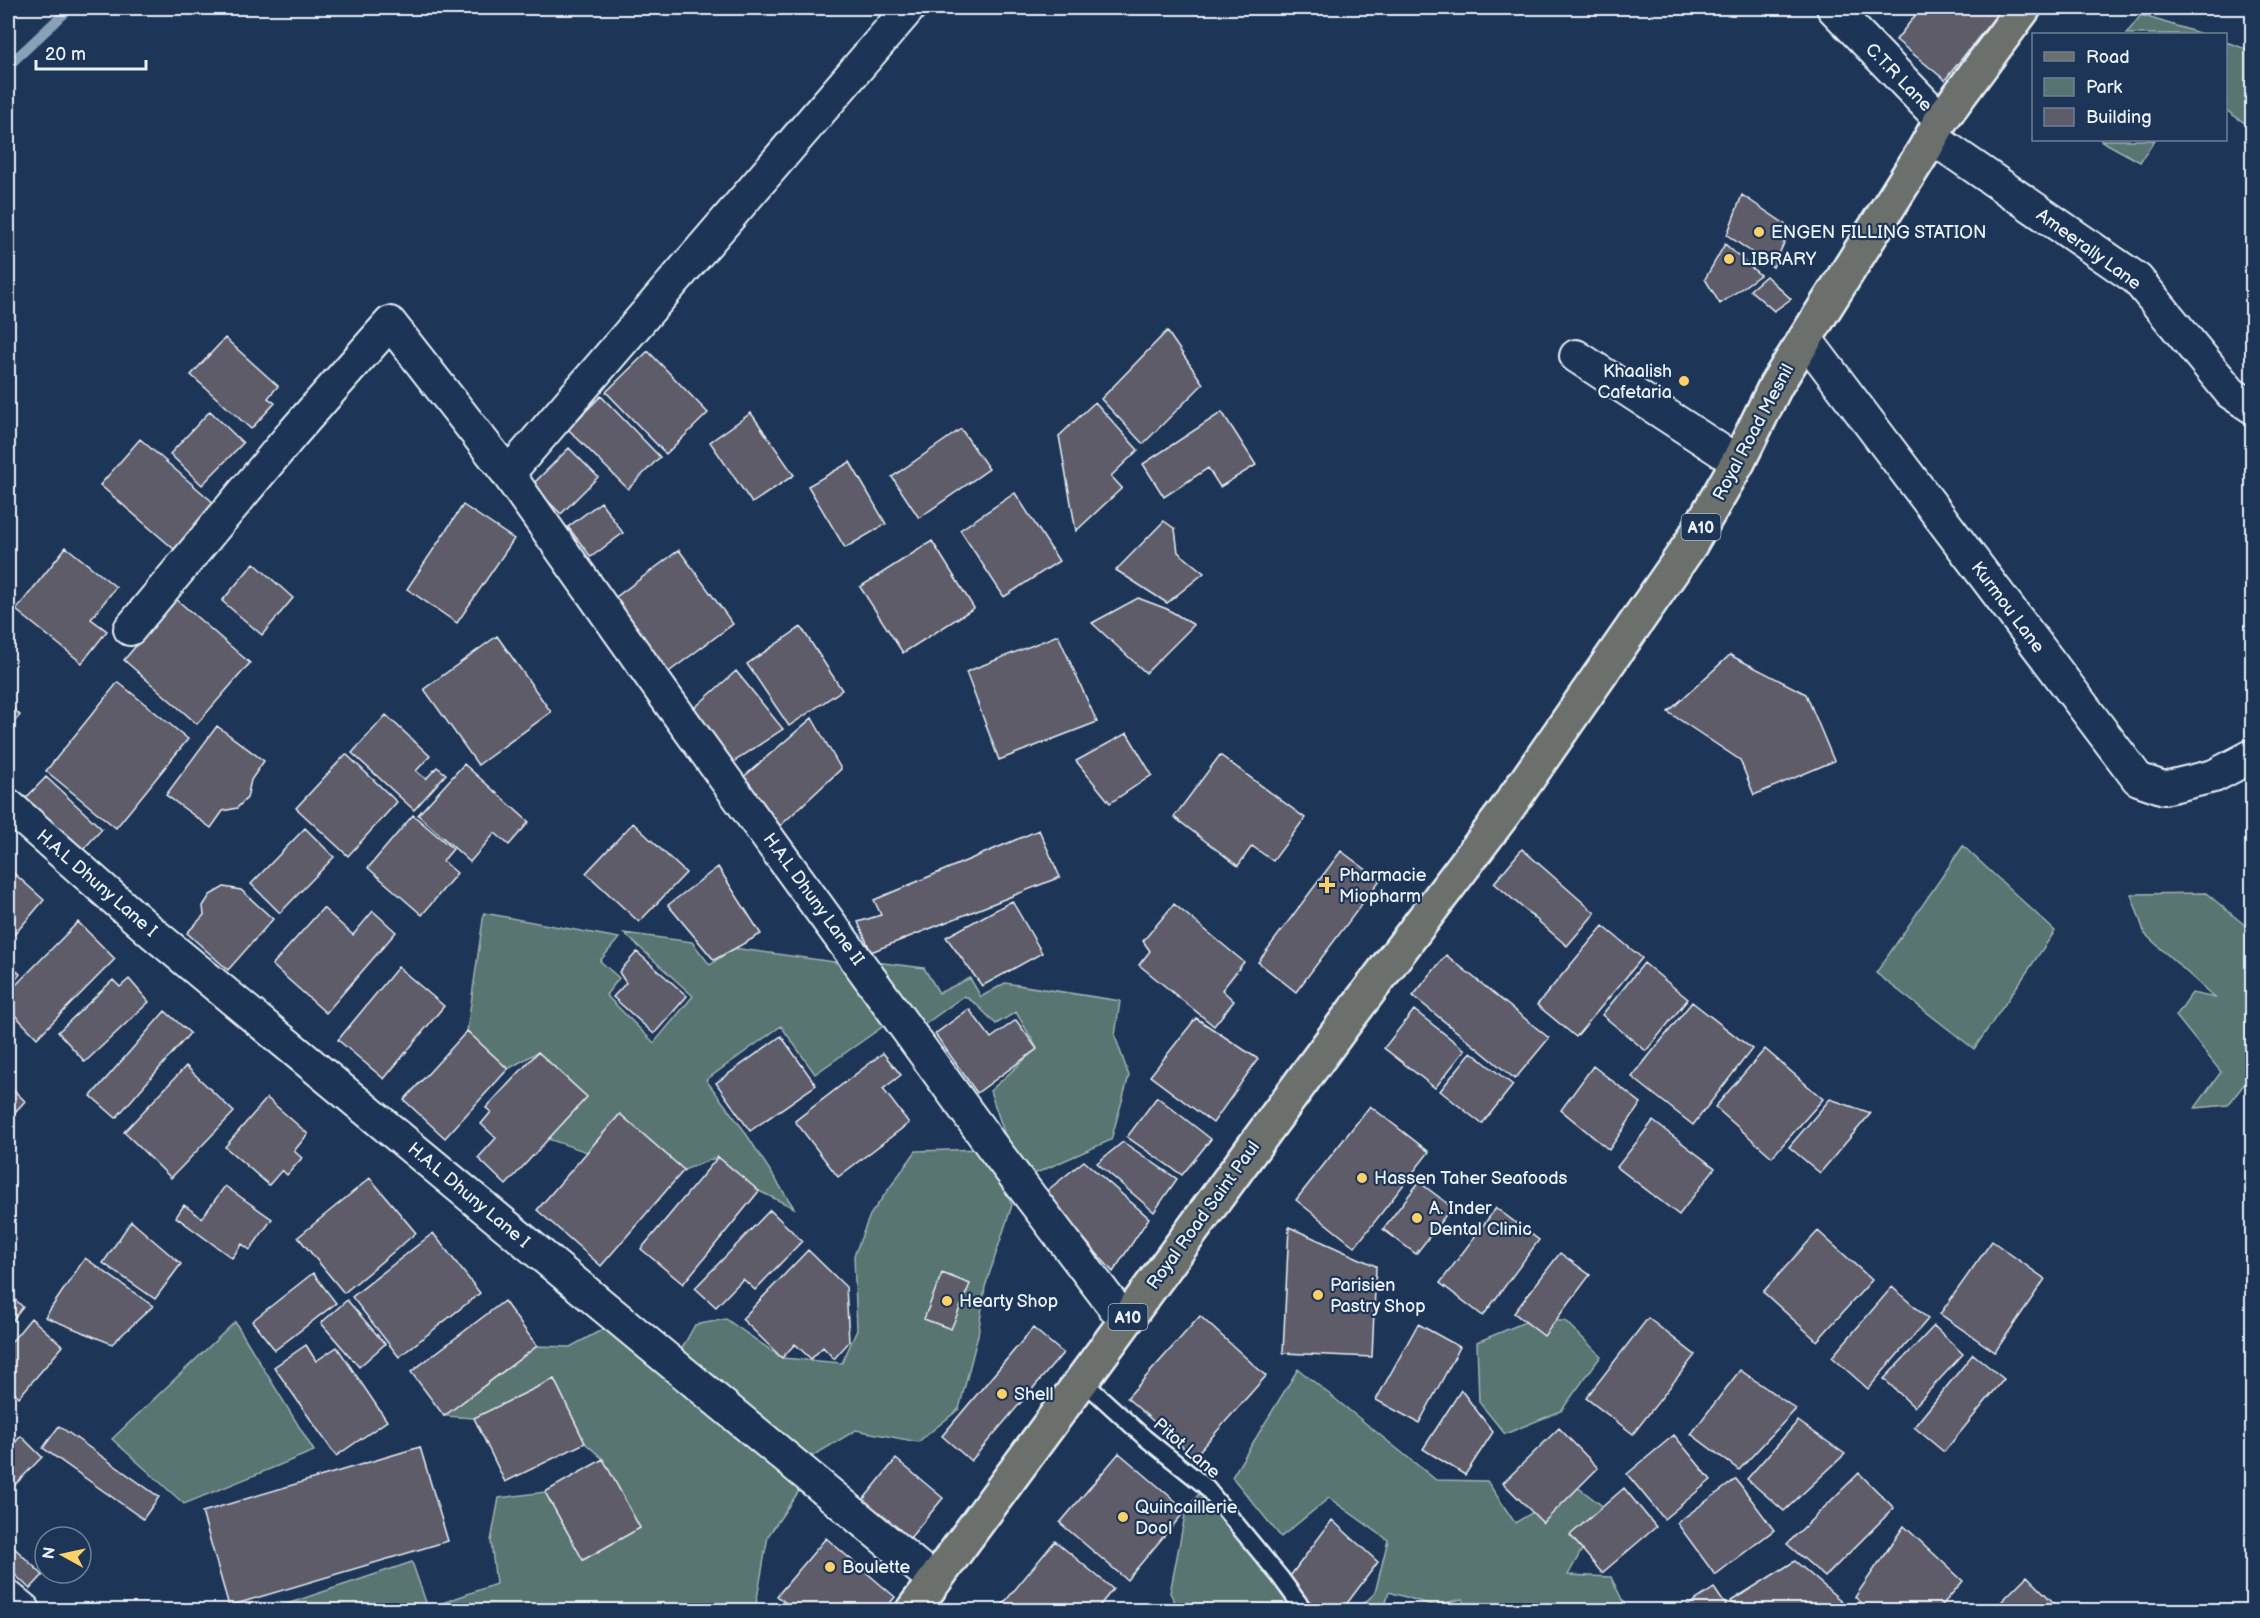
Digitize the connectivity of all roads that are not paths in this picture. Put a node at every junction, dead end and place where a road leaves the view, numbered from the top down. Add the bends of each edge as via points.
1 (909, 8) edge
2 (1833, 8) edge
3 (2024, 8) edge
4 (1936, 129) junction
5 (1805, 338) junction
6 (1576, 356) dead end
7 (2253, 407) edge
8 (1738, 462) junction
9 (508, 474) junction
10 (130, 629) dead end
11 (2253, 756) edge
12 (8, 805) edge
13 (1344, 1024) joint
14 (1125, 1321) junction
15 (1082, 1380) junction
16 (935, 1581) junction
17 (8, 1597) edge
18 (24, 1611) edge
19 (913, 1611) edge
20 (1304, 1611) edge

1 - 9 street
2 - 4 street, C.T.R Lane
3 - 4 main road, Royal Road Mesnil / A10
4 - 5 main road, Royal Road Mesnil / A10
4 - 7 street, Ameerally Lane via 2137,279 2231,393
5 - 8 main road, Royal Road Mesnil / A10 via 1776,385
5 - 11 street, Kurmou Lane via 2138,779 2164,788 2214,776
6 - 8 street
8 - 13 main road, Royal Road Mesnil / A10 via 1695,537 1504,813
9 - 10 street, H.A.L Dhuny Lane II via 390,323
9 - 14 street, H.A.L Dhuny Lane II via 985,1136
12 - 16 street, H.A.L Dhuny Lane I via 154,934
13 - 14 main road, Royal Road Saint Paul / A10
14 - 15 main road, Royal Road Saint Paul / A10
15 - 16 main road, Royal Road Saint Paul / A10
15 - 20 lane, Pitot Lane via 1143,1437 1205,1486
16 - 19 main road, Royal Road Saint Paul / A10
17 - 18 street

